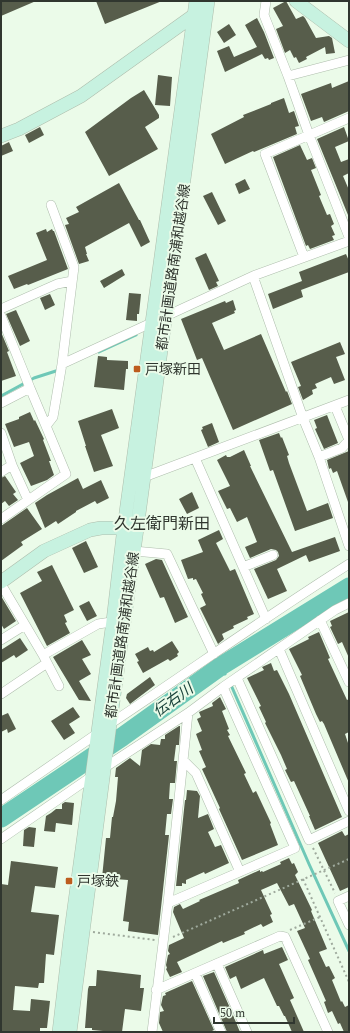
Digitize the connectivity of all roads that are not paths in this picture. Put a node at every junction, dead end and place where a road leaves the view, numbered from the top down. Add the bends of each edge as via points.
1 (205, 1) edge
2 (266, 1) edge
3 (296, 1) edge
4 (194, 15) junction
5 (349, 42) edge
6 (349, 60) edge
7 (288, 76) junction
8 (349, 118) edge
9 (1, 136) edge
10 (308, 136) junction
11 (51, 205) dead end
12 (349, 237) edge
13 (349, 241) edge
14 (304, 257) junction
15 (253, 276) junction
16 (72, 281) junction
17 (1, 309) edge
18 (1, 316) edge
19 (166, 316) junction
20 (153, 322) junction
21 (62, 364) junction
22 (30, 388) junction
23 (349, 400) edge
24 (1, 403) edge
25 (335, 406) junction
26 (303, 418) junction
27 (46, 426) junction
28 (1, 433) edge
29 (319, 457) junction
30 (195, 458) junction
31 (12, 465) junction
32 (1, 472) edge
33 (144, 477) junction
34 (28, 500) junction
35 (1, 519) edge
36 (130, 528) junction
37 (349, 546) edge
38 (134, 551) junction
39 (273, 555) dead end
40 (349, 564) edge
41 (243, 567) junction
42 (1, 583) edge
43 (349, 602) edge
44 (266, 619) junction
45 (320, 620) junction
46 (119, 621) junction
47 (26, 625) junction
48 (1, 640) edge
49 (279, 649) junction
50 (214, 654) junction
51 (45, 659) junction
52 (237, 678) junction
53 (349, 682) edge
54 (59, 686) dead end
55 (223, 687) junction
56 (1, 694) edge
57 (188, 713) junction
58 (103, 732) junction
59 (184, 761) junction
60 (98, 768) junction
61 (1, 800) edge
62 (349, 811) edge
63 (349, 821) edge
64 (1, 839) edge
65 (240, 872) junction
66 (349, 896) edge
67 (168, 903) junction
68 (349, 925) edge
69 (217, 964) junction
70 (195, 973) junction
71 (156, 990) junction
72 (59, 1032) edge
73 (70, 1032) edge
74 (152, 1032) edge
75 (221, 1032) edge
76 (248, 1032) edge
77 (328, 1032) edge

1 - 4 street, 都市計画道路南浦和越谷線
1 - 19 street, 都市計画道路南浦和越谷線
2 - 7 street via 264,15
3 - 5 street
4 - 9 street via 81,96
4 - 20 street, 都市計画道路南浦和越谷線
6 - 7 street
7 - 10 street
8 - 10 street
10 - 12 street
10 - 14 street via 265,154
11 - 16 street via 74,267
13 - 14 street
14 - 15 street
15 - 19 street
15 - 26 street
16 - 17 street via 57,284
16 - 21 street
18 - 22 street
19 - 20 street
19 - 33 street, 都市計画道路南浦和越谷線
20 - 21 street
20 - 36 street, 都市計画道路南浦和越谷線
21 - 27 street via 53,417
22 - 24 street
22 - 27 street
23 - 25 street
25 - 26 street
25 - 29 street via 349,440 342,448
26 - 29 street
26 - 30 street
27 - 34 street via 66,474
28 - 31 street
29 - 37 street
30 - 33 street
30 - 41 street
31 - 32 street
31 - 34 street
33 - 36 street, 都市計画道路南浦和越谷線
34 - 35 street
36 - 38 street, 都市計画道路南浦和越谷線
36 - 42 street via 90,530 44,552
36 - 46 street, 都市計画道路南浦和越谷線
38 - 46 street, 都市計画道路南浦和越谷線
38 - 50 street via 167,554
39 - 41 street
40 - 44 street
41 - 44 street
42 - 47 street
43 - 45 street
44 - 50 street
45 - 49 street
45 - 53 street
46 - 51 street via 98,624
46 - 58 street, 都市計画道路南浦和越谷線
47 - 48 street
47 - 51 street
49 - 52 street
49 - 62 street
50 - 58 street
51 - 54 street
51 - 56 street
52 - 55 street
52 - 63 street via 309,840
55 - 57 street
55 - 65 street via 295,848
57 - 59 street
57 - 60 street
58 - 60 street, 都市計画道路南浦和越谷線
58 - 61 street
59 - 65 street via 196,773
59 - 67 street
60 - 64 street
60 - 72 street, 都市計画道路南浦和越谷線
60 - 73 street, 都市計画道路南浦和越谷線
65 - 67 street
66 - 68 street via 338,901
67 - 71 street
69 - 70 street
69 - 76 street
69 - 77 street via 280,936 285,937
70 - 71 street
70 - 75 street
71 - 74 street

